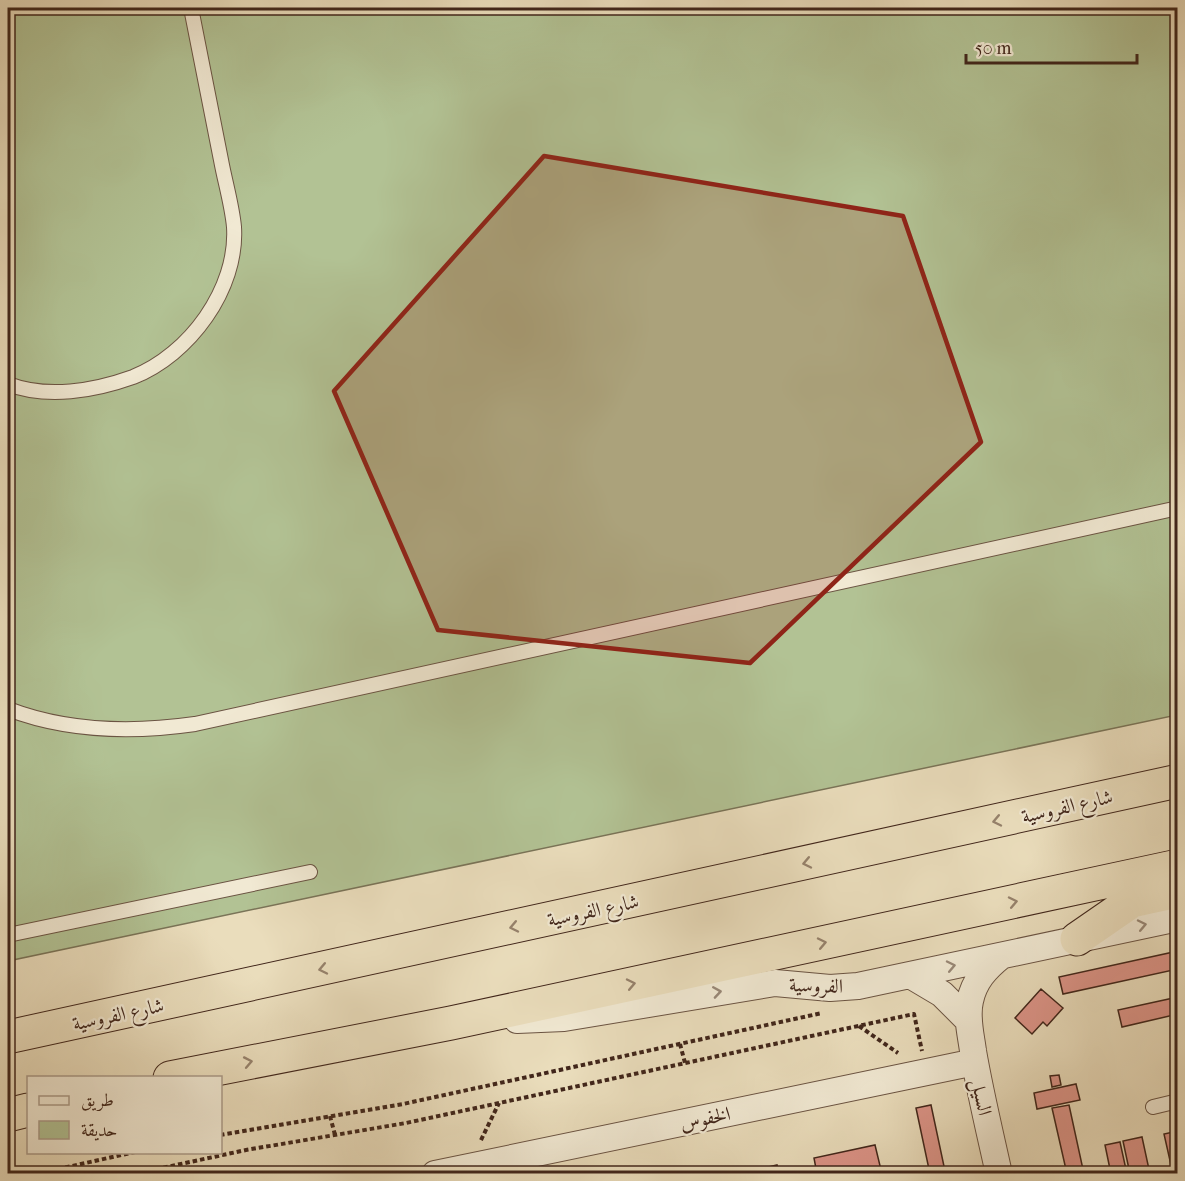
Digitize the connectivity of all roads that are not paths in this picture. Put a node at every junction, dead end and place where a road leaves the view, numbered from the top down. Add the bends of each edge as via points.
1 (191, 8) edge
2 (8, 384) edge
3 (1178, 508) edge
4 (8, 709) edge
5 (1178, 781) edge
6 (1178, 866) edge
7 (310, 872) dead end
8 (1178, 891) edge
9 (1178, 918) edge
10 (8, 935) edge
11 (1077, 939) junction
12 (1000, 956) junction
13 (910, 975) junction
14 (968, 1020) junction
15 (451, 1023) junction
16 (8, 1037) edge
17 (975, 1062) junction
18 (175, 1076) edge
19 (1178, 1101) edge
20 (1153, 1107) dead end
21 (27, 1110) edge
22 (8, 1115) edge
23 (435, 1173) edge
24 (999, 1173) edge

1 - 2 lane via 234,227 221,290 200,327 185,343 136,376 77,391 32,390
3 - 4 lane via 195,724 159,729 87,728
5 -> 16 highway, شارع الفروسية
15 -> 6 highway
7 - 10 lane
8 - 11 highway via 1132,901
11 -> 9 street, الفروسية
11 - 12 street, الفروسية
13 -> 12 street, الفروسية
12 - 14 street, السيل via 976,983
13 - 14 street via 942,994
15 -> 13 street, الفروسية via 564,1018 775,983 830,988
14 - 17 street, السيل
18 -> 15 highway
17 - 23 street, الخفوس
17 - 24 street, السيل
19 - 20 lane
21 - 22 highway

